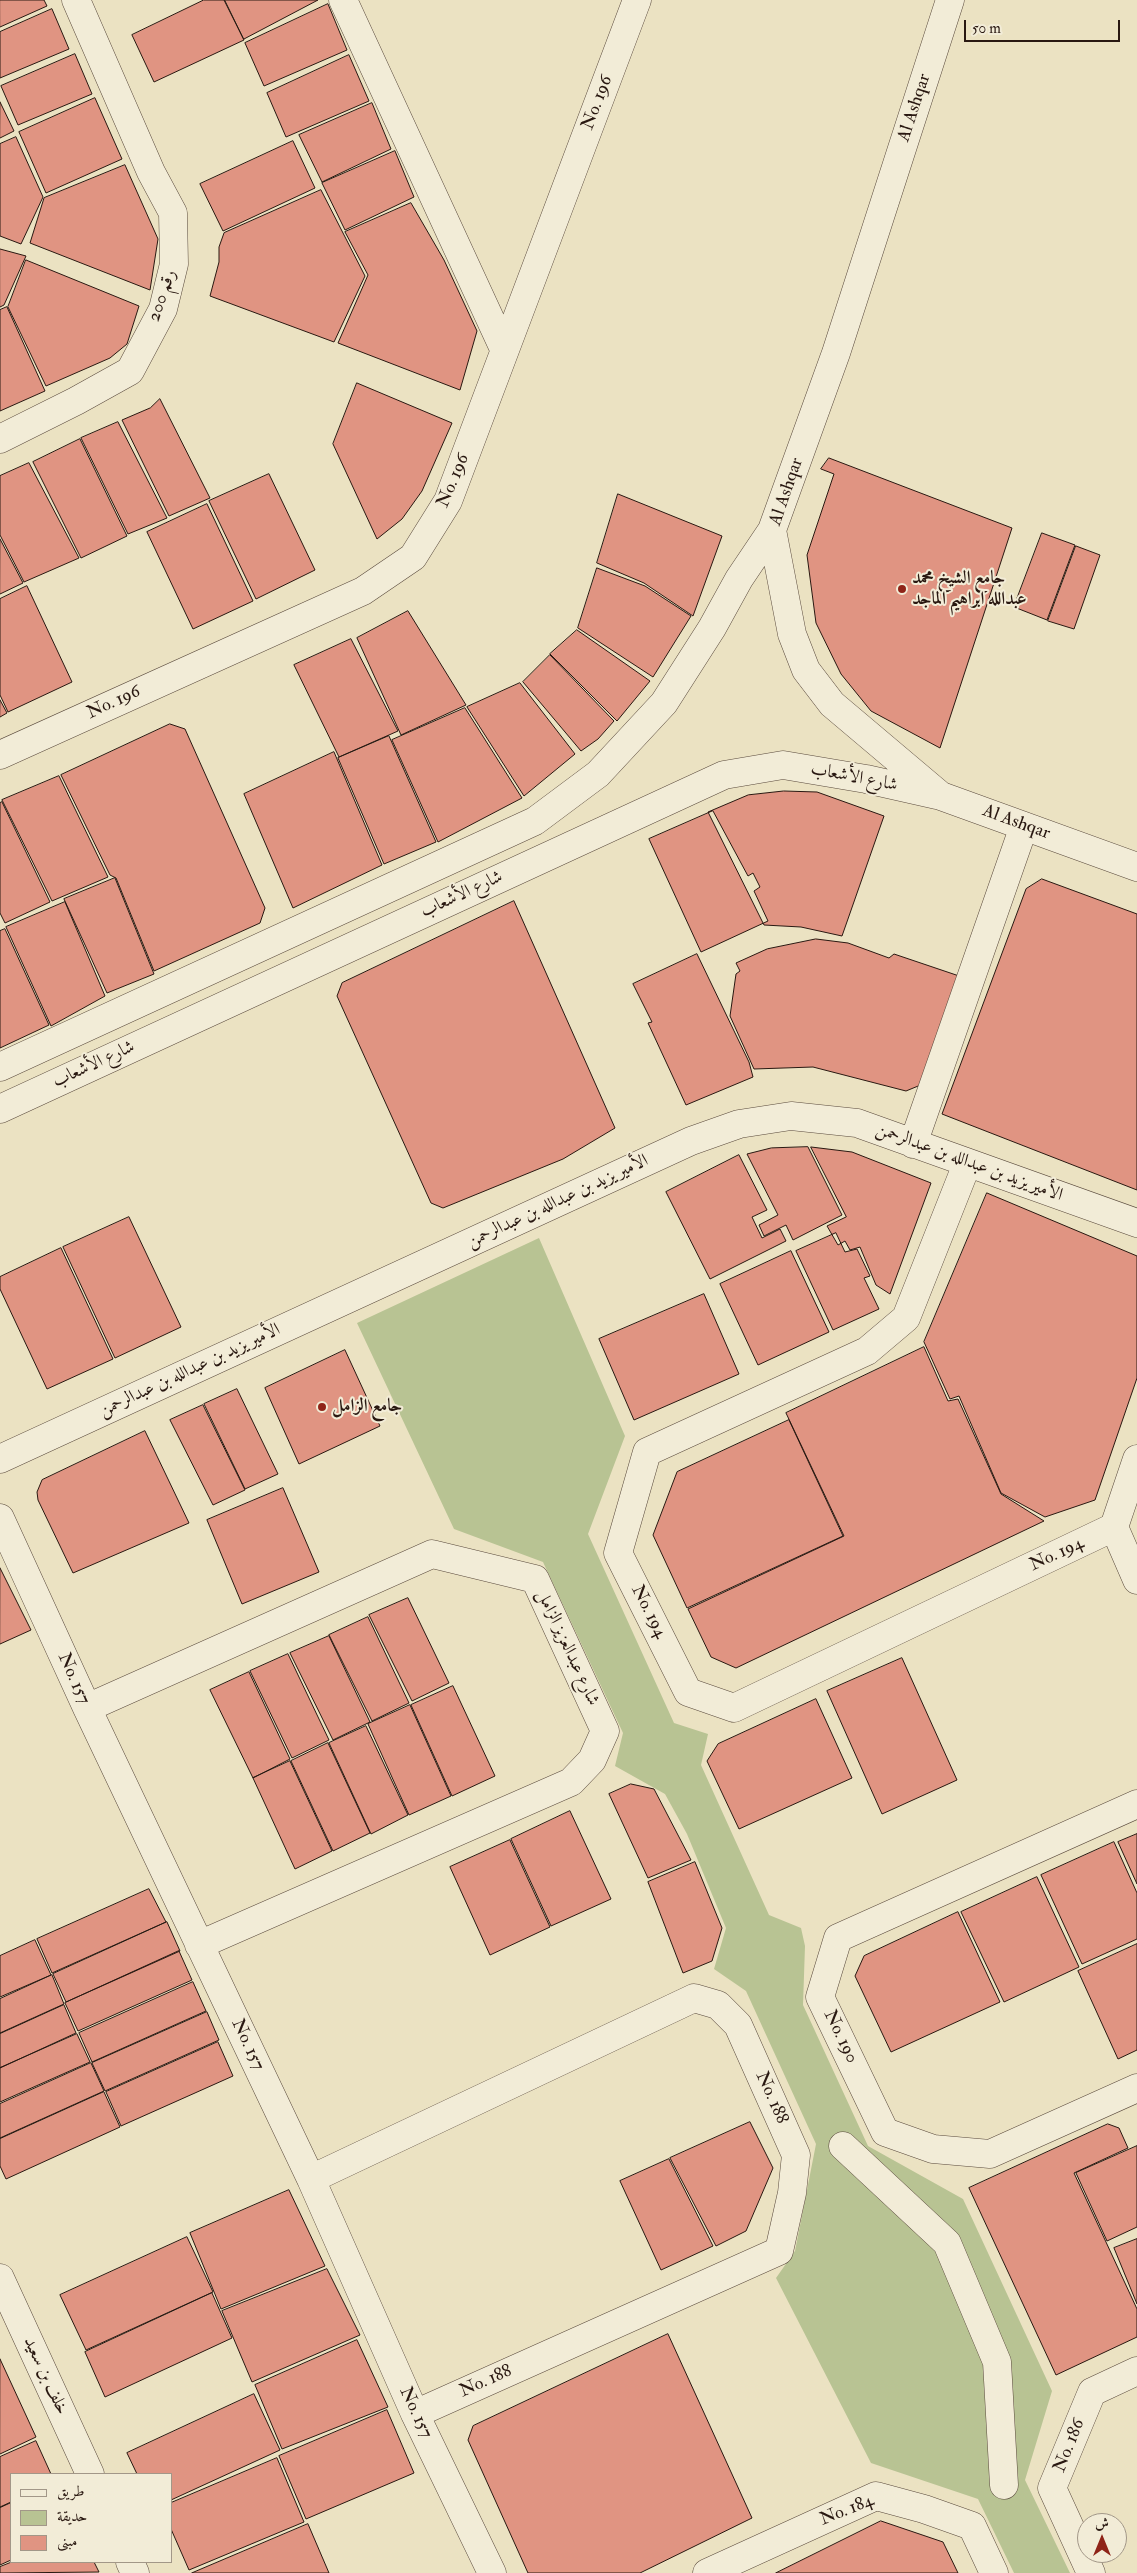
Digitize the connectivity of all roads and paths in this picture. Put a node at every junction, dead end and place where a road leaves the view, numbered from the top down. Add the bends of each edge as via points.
1 (76, 0) edge
2 (343, 0) edge
3 (950, 0) edge
4 (634, 2) edge
5 (504, 349) junction
6 (0, 439) edge
7 (772, 530) junction
8 (0, 755) edge
9 (941, 796) junction
10 (1024, 826) junction
11 (1137, 867) edge
12 (0, 1067) edge
13 (0, 1109) edge
14 (913, 1144) junction
15 (967, 1164) junction
16 (1137, 1224) edge
17 (0, 1459) edge
18 (1137, 1459) edge
19 (0, 1518) edge
20 (1114, 1527) junction
21 (1137, 1580) edge
22 (86, 1708) junction
23 (1137, 1804) edge
24 (199, 1945) junction
25 (1137, 2088) edge
26 (843, 2146) dead end
27 (310, 2179) junction
28 (0, 2278) edge
29 (6, 2306) edge
30 (1137, 2371) edge
31 (415, 2414) junction
32 (90, 2473) edge
33 (1004, 2485) dead end
34 (492, 2573) edge
35 (707, 2573) edge
36 (994, 2573) edge
37 (1091, 2573) edge

1 - 6 street, رقم 200 via 172,213 174,264 163,309 130,371
2 - 5 street
3 - 7 street, Al Ashqar via 836,354
4 - 5 street, No. 196
5 - 8 street, No. 196 via 448,501 413,557 363,590
7 - 9 street, Al Ashqar via 792,634 806,670 832,704
7 - 12 street, شارع الأشعاب via 664,703 598,774 535,821
9 - 10 street, Al Ashqar
9 - 13 street, شارع الأشعاب via 866,779 783,766 724,775
10 - 11 street, Al Ashqar
10 - 14 street
14 - 15 street, الأمير يزيد بن عبدالله بن عبدالرحمن
14 - 17 street, الأمير يزيد بن عبدالله بن عبدالرحمن via 857,1123 791,1116 739,1124 691,1141
15 - 16 street, الأمير يزيد بن عبدالله بن عبدالرحمن
15 - 20 street, No. 194 via 906,1318 867,1351 647,1452 618,1553 688,1692 734,1708
18 - 20 street
19 - 22 street, No. 157
20 - 21 street
22 - 24 street, No. 157
22 - 24 street, شارع عبدالعزيز الزامل via 432,1554 535,1579 605,1731 592,1760 571,1782
23 - 25 street, No. 190 via 838,1938 820,1997 885,2132 933,2149 990,2154
24 - 27 street, No. 157
26 - 33 street via 947,2244 997,2362
27 - 31 street, No. 157
27 - 31 street, No. 188 via 694,1998 718,2005 738,2025 796,2155 792,2194 779,2251
28 - 29 street, خلف بن سعيد
29 - 32 street, خلف بن سعيد
30 - 37 street, No. 186 via 1092,2392 1052,2488
31 - 34 street, No. 157
35 - 36 street, No. 184 via 876,2496 924,2508 972,2526

